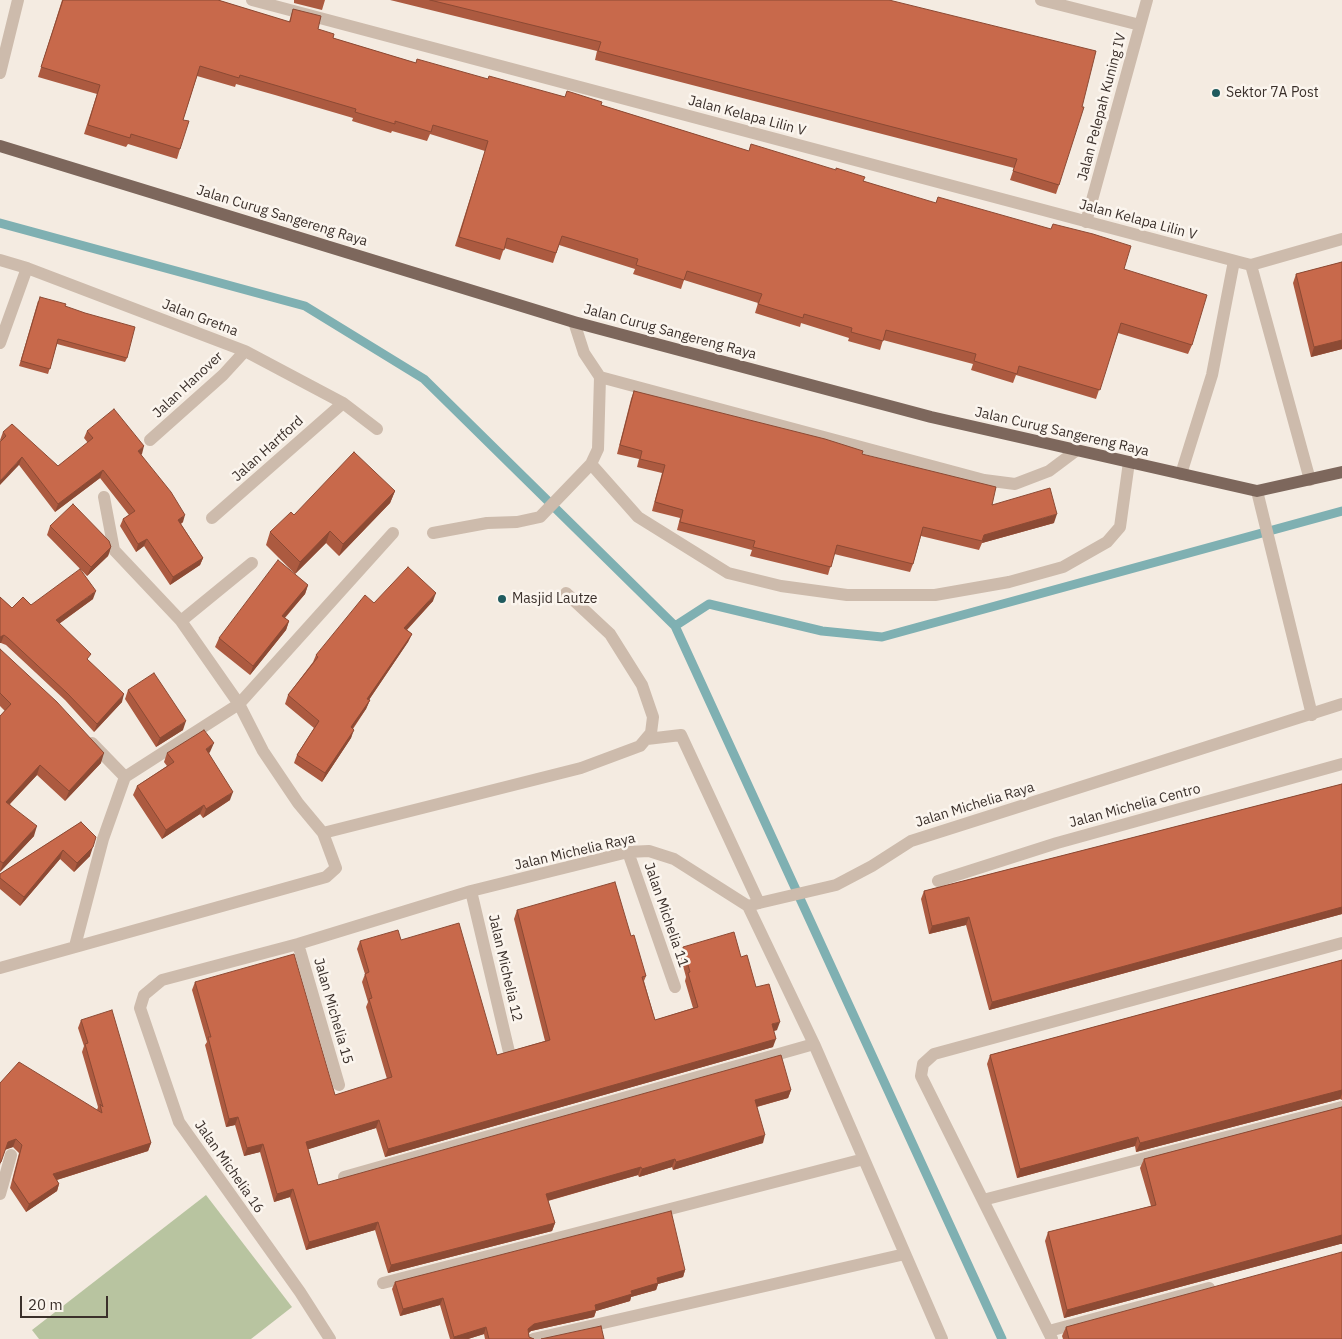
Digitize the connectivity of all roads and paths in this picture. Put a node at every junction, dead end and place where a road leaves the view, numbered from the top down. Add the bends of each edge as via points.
1 (18, 0) edge
2 (252, 0) edge
3 (1041, 0) edge
4 (1147, 0) edge
5 (1140, 25) junction
6 (0, 73) edge
7 (0, 146) edge
8 (1086, 222) junction
9 (1342, 239) edge
10 (0, 260) edge
11 (1234, 261) junction
12 (1251, 265) junction
13 (27, 268) junction
14 (574, 322) junction
15 (0, 343) edge
16 (245, 351) junction
17 (600, 377) junction
18 (343, 403) junction
19 (377, 429) dead end
20 (150, 440) dead end
21 (1077, 450) junction
22 (1129, 462) junction
23 (591, 464) junction
24 (1342, 472) edge
25 (1181, 474) junction
26 (1310, 480) junction
27 (1257, 491) junction
28 (104, 496) dead end
29 (212, 518) dead end
30 (393, 533) dead end
31 (433, 533) dead end
32 (252, 563) dead end
33 (566, 593) dead end
34 (181, 621) junction
35 (239, 704) junction
36 (1342, 704) edge
37 (1312, 715) junction
38 (85, 736) edge
39 (647, 739) junction
40 (1342, 764) edge
41 (125, 778) junction
42 (323, 834) junction
43 (628, 852) junction
44 (938, 881) dead end
45 (471, 891) junction
46 (759, 903) junction
47 (1342, 943) edge
48 (298, 944) junction
49 (75, 946) junction
50 (0, 968) edge
51 (675, 987) dead end
52 (144, 995) joint
53 (814, 1044) junction
54 (509, 1052) edge
55 (339, 1085) dead end
56 (1342, 1107) edge
57 (11, 1156) dead end
58 (864, 1159) junction
59 (344, 1177) edge
60 (0, 1194) edge
61 (983, 1200) junction
62 (905, 1254) junction
63 (383, 1283) dead end
64 (1219, 1286) edge
65 (1050, 1335) edge
66 (330, 1339) edge
67 (533, 1339) edge
68 (942, 1339) edge

1 - 6 street
2 - 8 street, Jalan Kelapa Lilin V
3 - 5 street
4 - 5 street, Jalan Pelepah Kuning IV
5 - 8 street, Jalan Pelepah Kuning IV
7 - 14 main road, Jalan Curug Sangereng Raya
8 - 11 street, Jalan Kelapa Lilin V
9 - 12 street
10 - 13 street, Jalan Gretna
11 - 12 street, Jalan Kelapa Lilin V
11 - 25 street via 1212,375
12 - 26 street
13 - 15 street
13 - 16 street, Jalan Gretna
14 - 17 street via 584,353
14 - 21 main road, Jalan Curug Sangereng Raya via 931,417
16 - 18 street, Jalan Gretna
16 - 20 street, Jalan Hanover
17 - 21 street via 992,481 1015,484 1049,471
17 - 23 street via 598,449
18 - 19 street, Jalan Gretna
18 - 29 street, Jalan Hartford
21 - 22 main road, Jalan Curug Sangereng Raya
22 - 23 street via 1120,527 1107,542 1063,567 1009,582 936,595 847,596 781,586 728,573 638,517
22 - 25 main road, Jalan Curug Sangereng Raya
23 - 31 street via 540,517
24 - 26 main road, Jalan Curug Sangereng Raya
25 - 27 main road, Jalan Curug Sangereng Raya
26 - 27 main road, Jalan Curug Sangereng Raya
27 - 37 street
28 - 34 street via 114,550
30 - 35 street
32 - 34 street
33 - 39 street via 610,634 642,685 653,717
34 - 35 street
35 - 41 street
35 - 42 street via 263,751 298,804
36 - 37 street, Jalan Michelia Raya
37 - 46 street, Jalan Michelia Raya via 911,841 836,885
38 - 41 street
39 - 42 street via 640,746 581,768
39 - 46 street via 681,735
40 - 44 street, Jalan Michelia Centro via 1057,843
41 - 49 street via 101,849
42 - 49 street via 336,868 326,877
43 - 45 street, Jalan Michelia Raya
43 - 46 street, Jalan Michelia Raya via 650,851 674,859
43 - 51 street, Jalan Michelia 11
45 - 48 street, Jalan Michelia Raya
45 - 54 street, Jalan Michelia 12
46 - 53 street
47 - 61 street via 934,1054 923,1064 921,1076
48 - 52 street, Jalan Michelia Raya via 162,980
48 - 55 street, Jalan Michelia 15
49 - 50 street
52 - 66 street, Jalan Michelia 16 via 140,1008 179,1122
53 - 58 street
53 - 59 street
56 - 61 street
57 - 60 street
58 - 62 street
58 - 63 street
61 - 65 street
62 - 67 street
62 - 68 street
64 - 65 street

